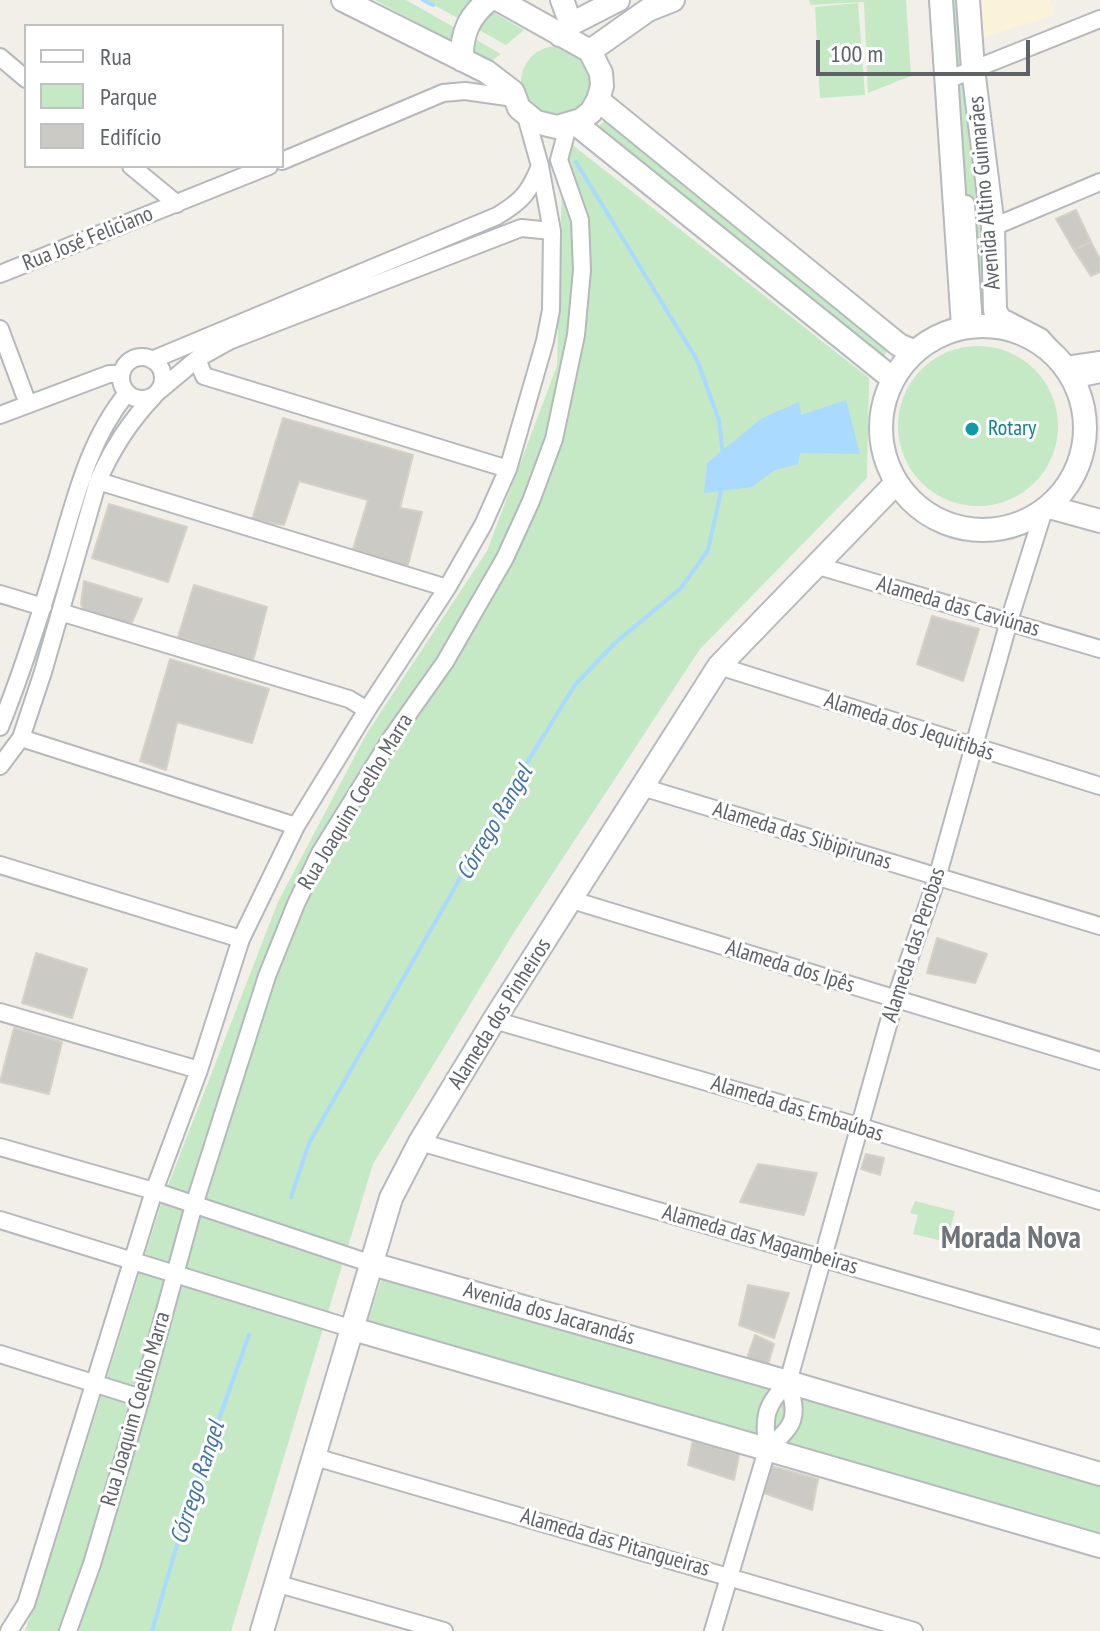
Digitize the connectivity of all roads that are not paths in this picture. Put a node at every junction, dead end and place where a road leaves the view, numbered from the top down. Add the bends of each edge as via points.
1 (343, 0) edge
2 (489, 0) edge
3 (499, 0) edge
4 (562, 0) edge
5 (618, 0) edge
6 (673, 0) edge
7 (941, 0) edge
8 (950, 0) edge
9 (968, 0) edge
10 (647, 5) edge
11 (1100, 19) edge
12 (566, 29) junction
13 (590, 51) junction
14 (0, 57) edge
15 (462, 60) junction
16 (958, 75) junction
17 (24, 77) edge
18 (598, 100) junction
19 (520, 107) junction
20 (572, 124) junction
21 (284, 160) edge
22 (540, 166) junction
23 (133, 168) edge
24 (264, 168) edge
25 (1100, 182) edge
26 (177, 204) junction
27 (993, 227) junction
28 (552, 231) junction
29 (0, 274) edge
30 (552, 299) junction
31 (579, 305) junction
32 (1005, 322) junction
33 (969, 326) junction
34 (0, 329) edge
35 (915, 352) junction
36 (197, 359) junction
37 (152, 360) junction
38 (1100, 360) edge
39 (1100, 371) edge
40 (121, 374) junction
41 (1072, 377) junction
42 (893, 379) junction
43 (127, 393) junction
44 (157, 393) junction
45 (28, 404) junction
46 (0, 415) edge
47 (1093, 419) edge
48 (1090, 465) edge
49 (508, 469) junction
50 (98, 481) junction
51 (896, 483) junction
52 (1047, 509) junction
53 (1100, 521) edge
54 (815, 565) junction
55 (447, 588) junction
56 (0, 594) edge
57 (43, 607) junction
58 (60, 612) junction
59 (1009, 621) junction
60 (1100, 649) edge
61 (719, 666) junction
62 (367, 710) junction
63 (0, 727) edge
64 (21, 738) junction
65 (972, 747) junction
66 (0, 766) edge
67 (1100, 786) edge
68 (642, 787) junction
69 (296, 826) junction
70 (0, 865) edge
71 (937, 878) junction
72 (572, 900) junction
73 (1100, 926) edge
74 (241, 939) junction
75 (895, 1000) junction
76 (0, 1012) edge
77 (494, 1020) junction
78 (1100, 1061) edge
79 (199, 1070) junction
80 (858, 1126) junction
81 (420, 1142) junction
82 (0, 1147) edge
83 (154, 1191) junction
84 (1100, 1201) edge
85 (194, 1205) junction
86 (0, 1220) edge
87 (823, 1257) junction
88 (133, 1260) junction
89 (372, 1264) junction
90 (175, 1272) junction
91 (353, 1329) junction
92 (1100, 1339) edge
93 (0, 1354) edge
94 (788, 1382) junction
95 (96, 1383) junction
96 (141, 1398) junction
97 (767, 1450) junction
98 (315, 1457) junction
99 (1100, 1474) edge
100 (1100, 1546) edge
101 (729, 1576) junction
102 (275, 1583) junction
103 (9, 1631) edge
104 (68, 1631) edge
105 (262, 1631) edge
106 (444, 1631) edge
107 (713, 1631) edge
108 (914, 1631) edge

1 - 15 street
2 - 15 street via 465,30
3 - 12 street
4 - 12 street
5 - 12 street
6 - 10 street
7 - 16 street, Avenida Altino Guimarães
8 - 16 street
9 - 16 street, Avenida Altino Guimarães
10 - 13 street
11 - 16 street
12 - 13 street
13 - 18 street via 601,73
14 - 17 street
15 - 19 street via 513,92
16 - 27 street, Avenida Altino Guimarães
16 - 33 street, Avenida Altino Guimarães
18 - 20 street via 591,112
18 - 35 street via 899,345
19 - 20 street via 546,126
19 - 21 street via 465,91 443,93
19 - 22 street, Rua Joaquim Coelho Marra
20 - 31 street, Rua Joaquim Coelho Marra via 559,160 580,220
20 - 42 street
22 - 28 street, Rua Joaquim Coelho Marra
22 - 37 street via 519,203 497,216
23 - 26 street
24 - 26 street, Rua José Feliciano
25 - 27 street
26 - 29 street, Rua José Feliciano
27 - 32 street, Avenida Altino Guimarães
28 - 30 street, Rua Joaquim Coelho Marra
28 - 36 street via 521,228 229,341
30 - 31 street via 563,308
30 - 49 street, Rua Joaquim Coelho Marra
31 - 85 street, Rua Joaquim Coelho Marra via 554,439 531,501 445,662 320,853 267,976
32 - 33 street
32 - 38 street via 1041,337 1066,365
32 - 41 street via 1057,357
33 - 35 street
34 - 45 street
35 - 42 street
36 - 44 street
36 - 49 street via 204,376
37 - 40 street via 135,358
37 - 44 street via 163,375
39 - 41 street
40 - 43 street
40 - 45 street
41 - 47 street
42 - 51 street via 882,411 881,444
43 - 44 street via 140,399
43 - 57 street via 82,476
44 - 50 street via 116,445
45 - 46 street
47 - 48 street via 1085,442
48 - 52 street
49 - 55 street, Rua Joaquim Coelho Marra
50 - 55 street
50 - 58 street
51 - 52 street via 912,503 960,528 1011,527
51 - 54 street, Alameda dos Pinheiros
52 - 53 street
52 - 59 street, Alameda das Perobas
54 - 59 street, Alameda das Caviúnas
54 - 61 street, Alameda dos Pinheiros
55 - 62 street, Rua Joaquim Coelho Marra
56 - 57 street
57 - 63 street
58 - 62 street via 349,699
58 - 64 street
59 - 60 street, Alameda das Caviúnas
59 - 65 street, Alameda das Perobas
61 - 65 street, Alameda dos Jequitibás
61 - 68 street, Alameda dos Pinheiros
62 - 69 street, Rua Joaquim Coelho Marra
64 - 66 street
64 - 69 street
65 - 67 street, Alameda dos Jequitibás
65 - 71 street, Alameda das Perobas
68 - 71 street, Alameda das Sibipirunas
68 - 72 street, Alameda dos Pinheiros
69 - 74 street, Rua Joaquim Coelho Marra
70 - 74 street
71 - 73 street, Alameda das Sibipirunas
71 - 75 street, Alameda das Perobas
72 - 75 street, Alameda dos Ipês
72 - 77 street, Alameda dos Pinheiros
74 - 79 street, Rua Joaquim Coelho Marra
75 - 78 street, Alameda dos Ipês
75 - 80 street, Alameda das Perobas
76 - 79 street
77 - 80 street, Alameda das Embaúbas
77 - 81 street, Alameda dos Pinheiros
79 - 83 street, Rua Joaquim Coelho Marra
80 - 84 street, Alameda das Embaúbas
80 - 87 street, Alameda das Perobas
81 - 87 street, Alameda das Magambeiras
81 - 89 street, Alameda dos Pinheiros via 391,1198
82 - 83 street, Avenida dos Jacarandás
83 - 85 street, Avenida dos Jacarandás
83 - 88 street, Rua Joaquim Coelho Marra
85 - 89 street, Avenida dos Jacarandás
85 - 90 street, Rua Joaquim Coelho Marra
86 - 88 street
87 - 92 street, Alameda das Magambeiras
87 - 94 street, Alameda das Perobas
88 - 90 street
88 - 95 street, Rua Joaquim Coelho Marra
89 - 91 street, Alameda dos Pinheiros
89 - 94 street, Avenida dos Jacarandás
90 - 91 street
90 - 96 street, Rua Joaquim Coelho Marra
91 - 97 street
91 - 98 street, Alameda dos Pinheiros
93 - 95 street, Rua Joaquim Coelho Marra
94 - 97 street, Alameda das Perobas via 767,1410
94 - 97 street, Alameda das Perobas via 793,1418
94 - 99 street, Avenida dos Jacarandás
95 - 96 street
95 - 103 street via 26,1604
96 - 104 street, Rua Joaquim Coelho Marra
97 - 100 street
97 - 101 street, Alameda das Perobas
98 - 101 street, Alameda das Pitangueiras
98 - 102 street, Alameda dos Pinheiros
101 - 107 street, Alameda das Perobas
101 - 108 street, Alameda das Pitangueiras
102 - 105 street, Alameda dos Pinheiros
102 - 106 street

